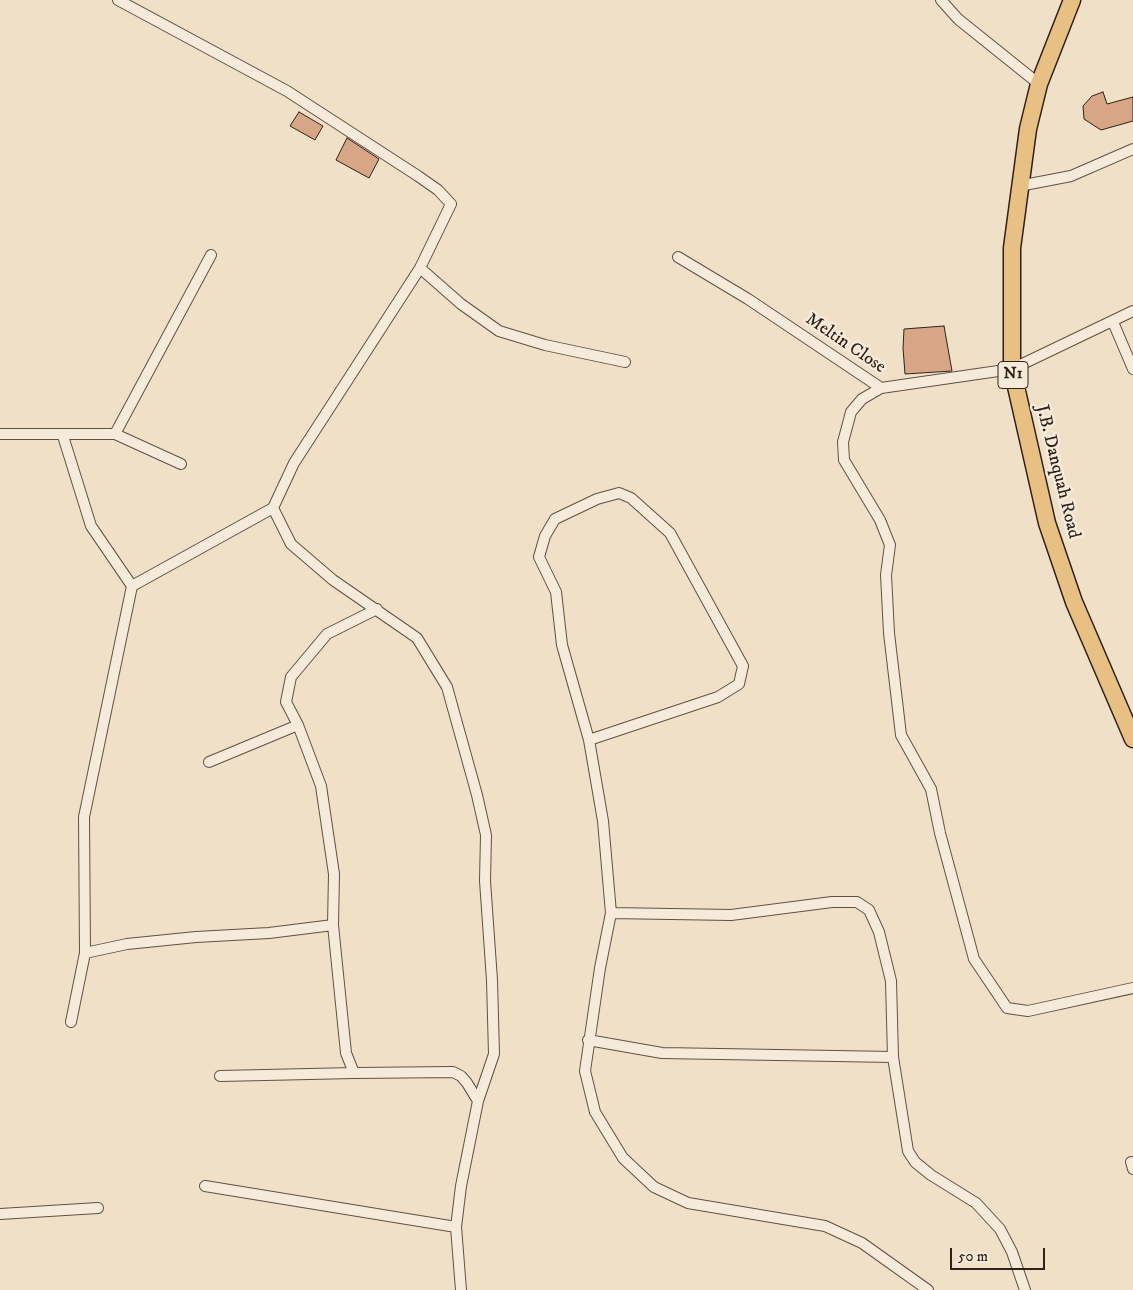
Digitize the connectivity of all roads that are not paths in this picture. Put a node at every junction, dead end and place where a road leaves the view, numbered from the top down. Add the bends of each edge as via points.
1 (118, 0) edge
2 (941, 0) edge
3 (1072, 0) edge
4 (1039, 84) junction
5 (1133, 149) edge
6 (1019, 186) junction
7 (211, 255) dead end
8 (678, 257) dead end
9 (420, 268) junction
10 (1133, 312) edge
11 (1113, 322) junction
12 (625, 362) dead end
13 (1012, 369) junction
14 (1133, 369) edge
15 (881, 388) junction
16 (0, 434) edge
17 (114, 434) junction
18 (63, 436) junction
19 (181, 464) dead end
20 (273, 508) junction
21 (132, 586) junction
22 (377, 609) junction
23 (298, 725) junction
24 (1133, 739) edge
25 (589, 740) junction
26 (209, 762) dead end
27 (611, 913) junction
28 (333, 925) junction
29 (84, 953) junction
30 (1133, 988) edge
31 (71, 1022) dead end
32 (588, 1040) junction
33 (893, 1057) junction
34 (354, 1073) junction
35 (220, 1076) dead end
36 (478, 1101) junction
37 (205, 1186) dead end
38 (98, 1208) dead end
39 (0, 1214) edge
40 (456, 1227) junction
41 (462, 1290) edge
42 (928, 1290) edge
43 (1025, 1290) edge

1 - 9 street via 287,91 438,190 451,204
2 - 4 street via 958,19
3 - 4 highway, J.B. Danquah Road / N1
4 - 6 highway, J.B. Danquah Road / N1
5 - 6 street via 1071,176
6 - 13 highway, J.B. Danquah Road / N1 via 1012,248
7 - 17 street
8 - 15 street, Meltin Close via 748,299
9 - 12 street via 461,304 500,331 545,345
9 - 20 street via 294,463
10 - 11 street, Meltin Close
11 - 13 street, Meltin Close
11 - 14 street
13 - 15 street, Meltin Close
13 - 24 highway, J.B. Danquah Road / N1 via 1047,524 1074,602
15 - 30 street via 862,399 851,412 844,442 844,460 880,520 890,545 886,575 889,633 900,735 931,789 974,959 1007,1008 1028,1011
16 - 18 street
17 - 18 street
17 - 19 street
18 - 21 street via 91,526
20 - 21 street
20 - 22 street via 291,544 333,580
21 - 29 street via 84,817
22 - 23 street via 327,634 291,677 286,702
22 - 36 street via 417,638 447,686 486,835 485,881 494,1054
23 - 26 street
23 - 28 street via 321,786 334,874
25 - 25 street via 562,645 556,592 539,557 545,536 555,519 597,499 619,493 631,498 670,533 743,666 738,684 718,697
25 - 27 street via 603,821
27 - 32 street
27 - 33 street via 731,915 832,902 857,902 869,910 879,932 891,981
28 - 29 street via 127,944
28 - 34 street via 346,1052
29 - 31 street
32 - 33 street via 662,1053
32 - 42 street via 585,1071 594,1112 623,1158 654,1187 688,1203 825,1226 862,1243
33 - 43 street via 908,1151 915,1162 931,1175 976,1203 1000,1229
34 - 35 street
34 - 36 street via 453,1072 467,1083
36 - 40 street via 469,1138
37 - 40 street
38 - 39 street
40 - 41 street

